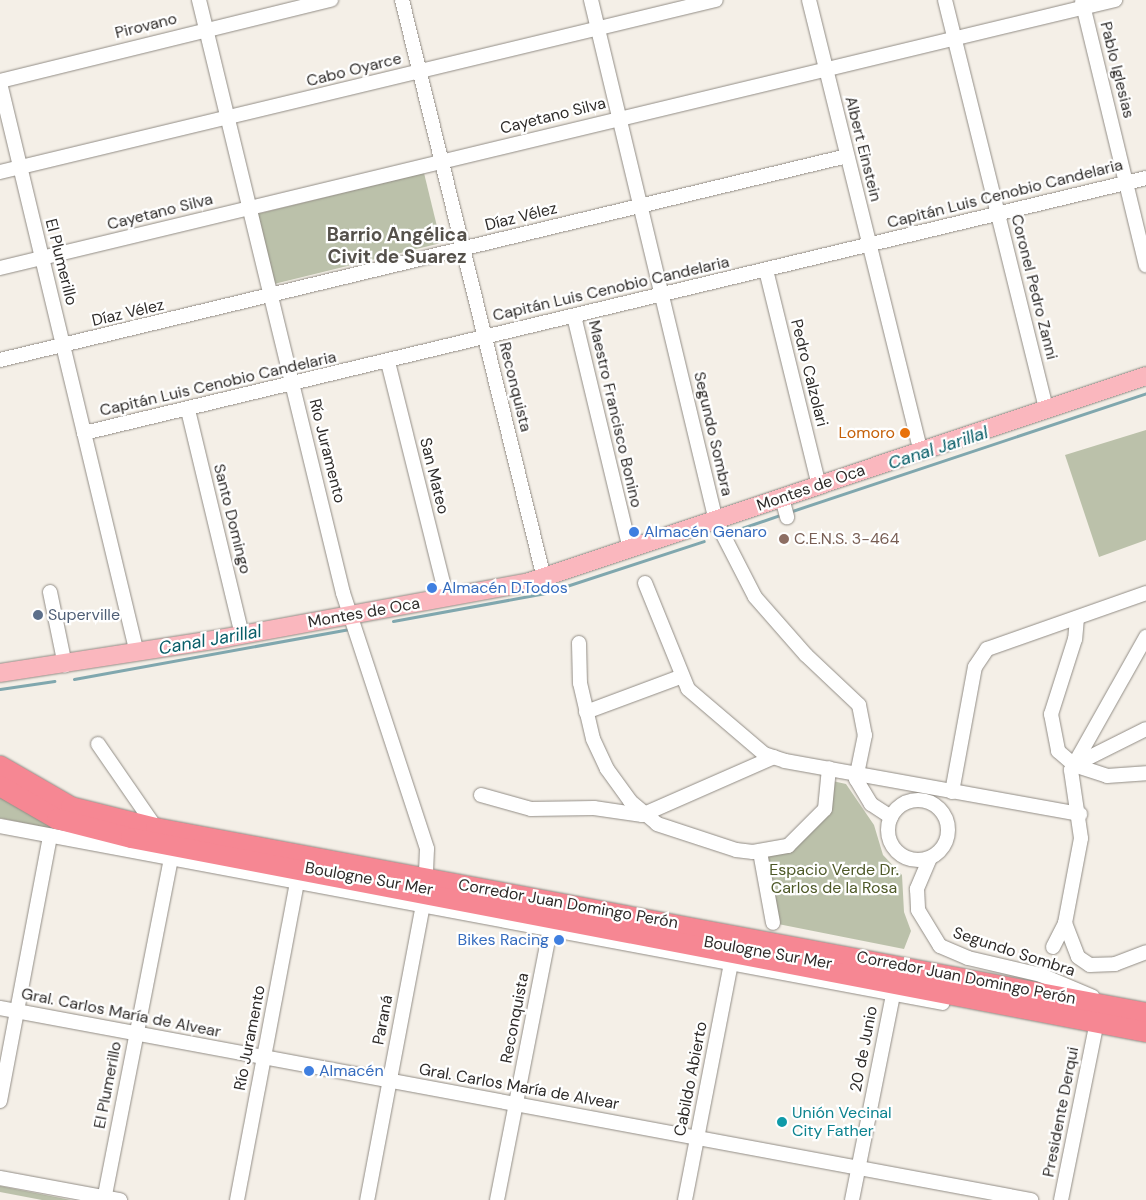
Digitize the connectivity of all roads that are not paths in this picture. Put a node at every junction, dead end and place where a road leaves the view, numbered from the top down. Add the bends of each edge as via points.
1 (199, 0) edge
2 (331, 0) edge
3 (402, 0) edge
4 (591, 0) edge
5 (716, 0) edge
6 (809, 0) edge
7 (945, 0) edge
8 (1115, 0) edge
9 (1083, 4) edge
10 (598, 29) junction
11 (206, 30) junction
12 (954, 38) junction
13 (826, 68) junction
14 (420, 72) junction
15 (0, 82) edge
16 (619, 117) junction
17 (228, 119) junction
18 (847, 156) junction
19 (442, 161) junction
20 (20, 167) junction
21 (0, 172) edge
22 (1146, 178) edge
23 (1126, 183) junction
24 (641, 206) junction
25 (249, 208) junction
26 (998, 214) junction
27 (869, 245) junction
28 (463, 249) junction
29 (42, 258) junction
30 (1146, 265) edge
31 (0, 268) edge
32 (766, 270) junction
33 (663, 296) junction
34 (271, 297) junction
35 (574, 316) junction
36 (484, 337) junction
37 (64, 347) junction
38 (0, 360) edge
39 (388, 362) junction
40 (1146, 376) edge
41 (293, 385) junction
42 (1046, 407) junction
43 (188, 410) junction
44 (84, 434) junction
45 (921, 450) junction
46 (819, 485) junction
47 (716, 521) junction
48 (630, 549) junction
49 (544, 578) junction
50 (645, 583) dead end
51 (50, 592) dead end
52 (1146, 593) edge
53 (447, 598) junction
54 (354, 616) junction
55 (1077, 618) junction
56 (242, 635) junction
57 (1146, 638) edge
58 (579, 643) dead end
59 (137, 653) junction
60 (65, 665) junction
61 (0, 673) edge
62 (680, 677) junction
63 (586, 712) junction
64 (1146, 729) edge
65 (98, 744) dead end
66 (774, 758) junction
67 (1074, 764) junction
68 (0, 766) edge
69 (830, 768) junction
70 (856, 773) junction
71 (1146, 773) edge
72 (0, 786) edge
73 (952, 792) junction
74 (481, 794) dead end
75 (1080, 814) junction
76 (642, 815) junction
77 (891, 816) junction
78 (0, 826) edge
79 (156, 828) junction
80 (50, 836) junction
81 (760, 852) junction
82 (930, 858) junction
83 (171, 860) junction
84 (297, 883) junction
85 (425, 893) junction
86 (773, 923) dead end
87 (1065, 923) junction
88 (550, 931) junction
89 (1053, 947) dead end
90 (1146, 952) edge
91 (731, 964) junction
92 (893, 994) junction
93 (1112, 1006) junction
94 (0, 1008) edge
95 (17, 1011) junction
96 (1146, 1013) edge
97 (1095, 1031) junction
98 (1146, 1032) edge
99 (137, 1034) junction
100 (1146, 1041) edge
101 (264, 1058) junction
102 (390, 1081) junction
103 (0, 1101) edge
104 (516, 1105) junction
105 (697, 1138) junction
106 (859, 1167) junction
107 (0, 1178) edge
108 (104, 1198) edge
109 (120, 1200) edge
110 (237, 1200) edge
111 (367, 1200) edge
112 (497, 1200) edge
113 (685, 1200) edge
114 (852, 1200) edge
115 (1031, 1200) edge
116 (1061, 1200) edge

1 - 11 street, Río Juramento
2 - 11 street, Pirovano
3 - 14 street, Reconquista
4 - 10 street, Segundo Sombra
5 - 10 street, Cabo Oyarce
6 - 13 street, Albert Einstein
7 - 12 street, Coronel Pedro Zanni
8 - 9 street, Cayetano Silva
9 - 12 street, Cayetano Silva
9 - 23 street, Pablo Iglesias
10 - 14 street, Cabo Oyarce
10 - 16 street, Segundo Sombra
11 - 15 street, Pirovano
11 - 17 street, Río Juramento
12 - 13 street, Cayetano Silva
12 - 26 street, Coronel Pedro Zanni
13 - 16 street, Cayetano Silva
13 - 18 street, Albert Einstein
14 - 17 street, Cabo Oyarce
14 - 19 street, Reconquista
15 - 20 street, El Plumerillo
16 - 19 street, Cayetano Silva
16 - 24 street, Segundo Sombra
17 - 20 street, Cabo Oyarce
17 - 25 street, Río Juramento
18 - 24 street, Díaz Vélez
18 - 27 street, Albert Einstein
19 - 25 street, Cayetano Silva
19 - 28 street, Reconquista
20 - 21 street, Cabo Oyarce
20 - 29 street, El Plumerillo
22 - 23 street, Capitán Luis Cenobio Candelaria
23 - 26 street, Capitán Luis Cenobio Candelaria
23 - 30 street, Pablo Iglesias
24 - 28 street, Díaz Vélez
24 - 33 street, Segundo Sombra
25 - 29 street, Cayetano Silva
25 - 34 street, Río Juramento
26 - 27 street, Capitán Luis Cenobio Candelaria
26 - 42 street, Coronel Pedro Zanni
27 - 32 street, Capitán Luis Cenobio Candelaria
27 - 45 street, Albert Einstein
28 - 34 street, Díaz Vélez
28 - 36 street, Reconquista
29 - 31 street, Cayetano Silva
29 - 37 street, El Plumerillo
32 - 33 street, Capitán Luis Cenobio Candelaria
32 - 46 street, Pedro Calzolari
33 - 35 street, Capitán Luis Cenobio Candelaria
33 - 47 street, Segundo Sombra
34 - 37 street, Díaz Vélez
34 - 41 street, Río Juramento
35 - 36 street, Capitán Luis Cenobio Candelaria
35 - 48 street, Maestro Francisco Bonino
36 - 39 street, Capitán Luis Cenobio Candelaria
36 - 49 street, Reconquista
37 - 38 street, Díaz Vélez
37 - 44 street, El Plumerillo
39 - 41 street, Capitán Luis Cenobio Candelaria
39 - 53 street, San Mateo
40 - 42 main road, Montes de Oca
41 - 43 street, Capitán Luis Cenobio Candelaria
41 - 54 street, Río Juramento via 343,594
42 - 45 main road, Montes de Oca
43 - 44 street, Capitán Luis Cenobio Candelaria
43 - 56 street, Santo Domingo
44 - 59 street, El Plumerillo
45 - 46 main road, Montes de Oca
46 - 47 main road, Montes de Oca via 785,509
47 - 48 main road, Montes de Oca
47 - 70 street, Segundo Sombra via 755,598 859,705 865,735
48 - 49 main road, Montes de Oca
49 - 53 main road, Montes de Oca
50 - 62 street
51 - 60 street
52 - 55 street
53 - 54 main road, Montes de Oca
54 - 56 main road, Montes de Oca
54 - 85 street, Río Juramento via 427,849
55 - 67 street via 1050,726 1058,751
55 - 73 street via 987,649 979,657
56 - 59 main road, Montes de Oca
57 - 67 street
58 - 63 street
59 - 60 main road, Montes de Oca
60 - 61 main road, Montes de Oca
62 - 63 street
62 - 66 street via 723,721
63 - 76 street via 607,769
64 - 67 street
65 - 79 street
66 - 69 street
66 - 76 street
67 - 71 street via 1108,776
67 - 75 street via 1071,783
68 - 79 highway, Corredor Juan Domingo Perón via 71,807
69 - 70 street
69 - 81 street via 824,810 788,846
70 - 73 street
70 - 77 street via 864,796
72 - 85 highway, Corredor Juan Domingo Perón via 36,809 87,829
73 - 75 street
74 - 76 street via 531,810 594,808
75 - 87 street via 1081,838
76 - 81 street via 691,836
77 - 82 street via 889,836 899,853 917,860
77 - 82 street via 914,800 941,810 947,838
78 - 80 street, Boulogne Sur Mer
79 - 85 highway, Corredor Juan Domingo Perón
80 - 83 street, Boulogne Sur Mer
80 - 95 street
81 - 86 street
82 - 93 street, Segundo Sombra via 917,889 918,910 940,946 968,958 1040,975
83 - 84 street, Boulogne Sur Mer
83 - 99 street, El Plumerillo
84 - 85 street, Boulogne Sur Mer
84 - 101 street, Río Juramento
85 - 88 street, Boulogne Sur Mer
85 - 93 highway, Corredor Juan Domingo Perón
85 - 98 highway, Corredor Juan Domingo Perón
85 - 102 street, Paraná
87 - 89 street
87 - 90 street via 1078,957 1090,965 1115,964
88 - 91 street, Boulogne Sur Mer
88 - 104 street, Reconquista
91 - 92 street, Boulogne Sur Mer
91 - 105 street, Cabildo Abierto
92 - 97 street, Boulogne Sur Mer
92 - 106 street, 20 de Junio
93 - 96 highway, Corredor Juan Domingo Perón
94 - 95 street, Gral. Carlos María de Alvear
95 - 99 street, Gral. Carlos María de Alvear
95 - 103 street
97 - 100 street, Boulogne Sur Mer
97 - 116 street, Presidente Derqui
99 - 101 street, Gral. Carlos María de Alvear
99 - 108 street, El Plumerillo
101 - 102 street, Gral. Carlos María de Alvear
101 - 110 street, Río Juramento
102 - 104 street, Gral. Carlos María de Alvear
102 - 111 street, Paraná
104 - 105 street, Gral. Carlos María de Alvear
104 - 112 street, Reconquista
105 - 106 street, Gral. Carlos María de Alvear
105 - 113 street, Cabildo Abierto
106 - 114 street, 20 de Junio
106 - 115 street, Gral. Carlos María de Alvear
107 - 108 street
108 - 109 street

